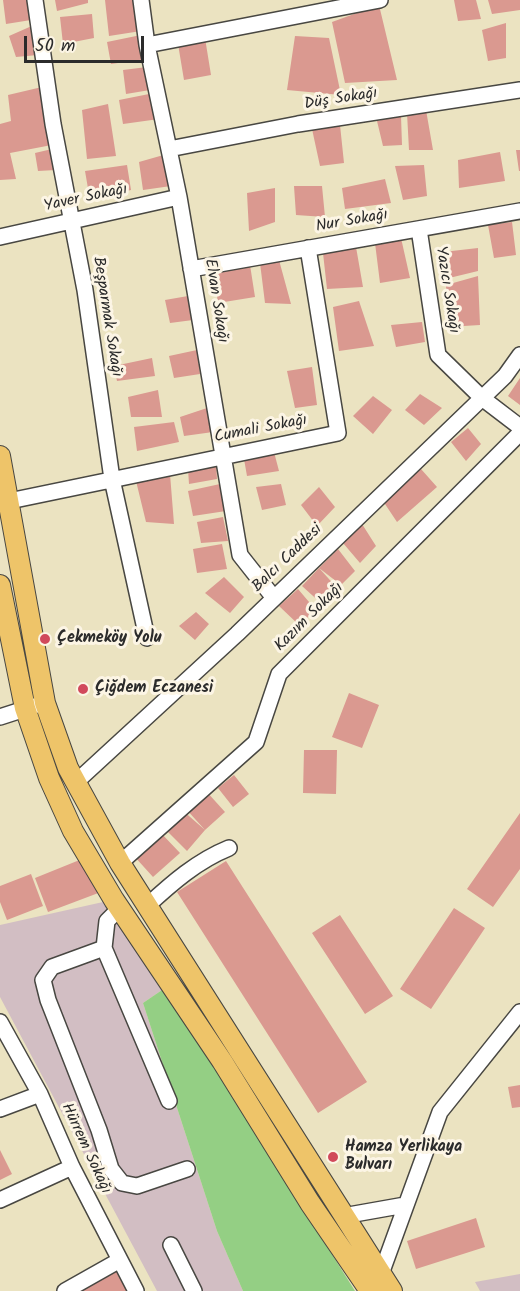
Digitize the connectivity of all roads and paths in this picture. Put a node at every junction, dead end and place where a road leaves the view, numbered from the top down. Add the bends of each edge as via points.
1 (35, 0) edge
2 (141, 0) edge
3 (380, 0) edge
4 (147, 45) junction
5 (520, 90) edge
6 (169, 149) junction
7 (179, 197) junction
8 (520, 211) edge
9 (72, 221) junction
10 (419, 229) junction
11 (0, 237) edge
12 (308, 248) junction
13 (191, 269) junction
14 (520, 355) edge
15 (482, 398) junction
16 (520, 427) edge
17 (520, 433) edge
18 (0, 456) edge
19 (222, 456) junction
20 (112, 479) junction
21 (4, 502) edge
22 (0, 585) edge
23 (274, 598) junction
24 (147, 638) dead end
25 (45, 703) junction
26 (25, 708) junction
27 (0, 717) edge
28 (75, 783) junction
29 (229, 848) dead end
30 (120, 863) junction
31 (147, 906) junction
32 (120, 908) junction
33 (104, 948) junction
34 (520, 1012) edge
35 (0, 1022) edge
36 (40, 1094) junction
37 (170, 1101) dead end
38 (0, 1109) edge
39 (72, 1167) junction
40 (187, 1169) dead end
41 (0, 1200) edge
42 (405, 1205) junction
43 (343, 1216) junction
44 (171, 1245) dead end
45 (120, 1260) junction
46 (381, 1274) junction
47 (65, 1291) edge
48 (136, 1291) edge
49 (194, 1291) edge
50 (370, 1291) edge
51 (392, 1291) edge

1 - 9 street, Beşparmak Sokağı
2 - 4 street, Elvan Sokağı
3 - 4 street
4 - 6 street, Elvan Sokağı
5 - 6 street, Düş Sokağı via 298,124
6 - 7 street, Elvan Sokağı
7 - 9 street, Yaver Sokağı
7 - 13 street, Elvan Sokağı
8 - 10 street, Nur Sokağı
9 - 11 street, Yaver Sokağı
9 - 20 street, Beşparmak Sokağı via 86,290
10 - 12 street, Nur Sokağı
10 - 15 street, Yazıcı Sokağı via 438,355
12 - 13 street, Nur Sokağı
12 - 19 street, Cumali Sokağı via 338,433
13 - 19 street, Elvan Sokağı
14 - 15 street, Balcı Caddesi
15 - 16 street, Yazıcı Sokağı
15 - 23 street, Balcı Caddesi
17 - 30 street, Kazım Sokağı via 279,674 256,742
18 - 21 main road
19 - 20 street, Cumali Sokağı
19 - 23 street, Elvan Sokağı via 240,555
20 - 21 street, Cumali Sokağı
20 - 24 street, Beşparmak Sokağı
21 - 25 main road
22 - 26 main road
23 - 28 street, Balcı Caddesi
25 - 26 street
25 - 28 main road
26 - 27 street
26 - 32 main road via 49,778 73,831
28 - 30 main road
29 - 31 street via 207,857
30 - 31 main road
31 - 43 main road
32 - 33 street via 107,921
32 - 50 main road
33 - 37 street
33 - 40 street via 52,967 43,980 111,1169 122,1183 137,1186
34 - 42 street via 440,1112
35 - 36 street, Hürrem Sokağı
36 - 38 street
36 - 39 street, Hürrem Sokağı
39 - 41 street
39 - 45 street, Hürrem Sokağı
42 - 43 street
42 - 46 street
43 - 46 main road
44 - 49 street
45 - 47 street
45 - 48 street, Hürrem Sokağı
46 - 51 main road

